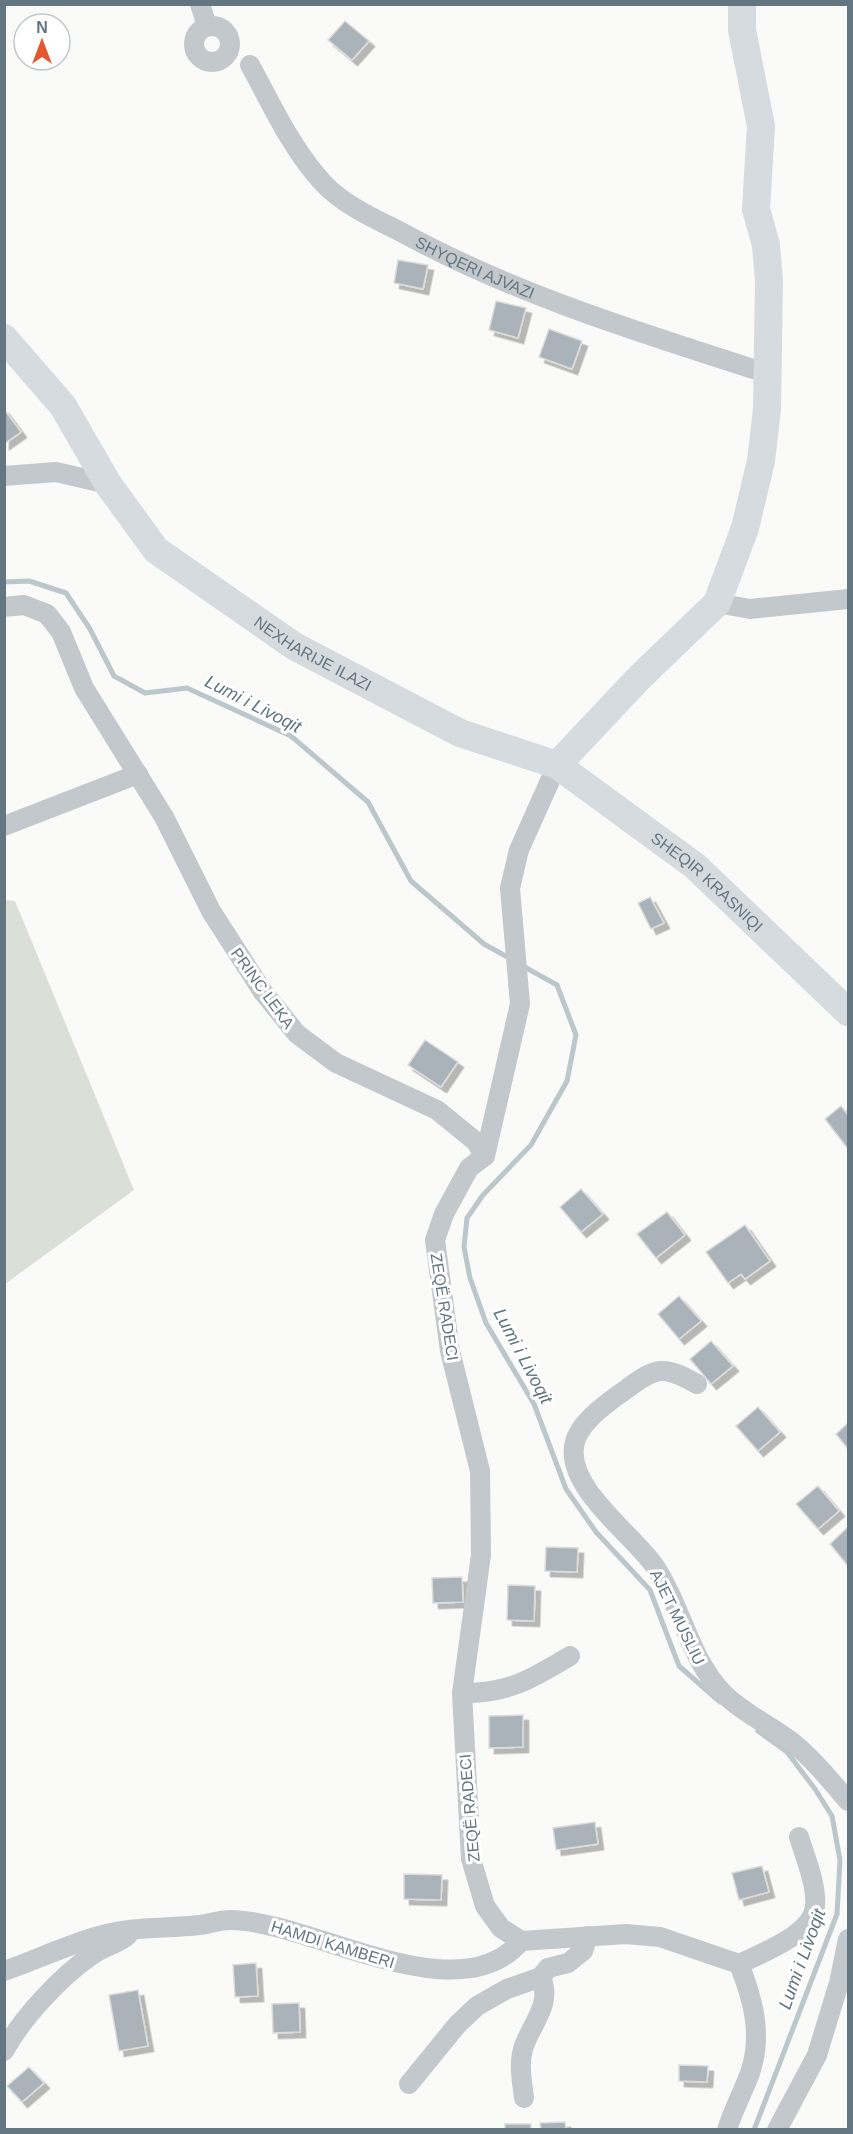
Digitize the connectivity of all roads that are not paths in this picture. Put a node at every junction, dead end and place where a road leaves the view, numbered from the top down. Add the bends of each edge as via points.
1 (200, 4) edge
2 (742, 4) edge
3 (207, 26) dead end
4 (250, 65) dead end
5 (4, 338) edge
6 (768, 374) junction
7 (4, 476) edge
8 (108, 484) junction
9 (849, 599) edge
10 (717, 603) junction
11 (4, 607) edge
12 (556, 765) junction
13 (138, 774) junction
14 (4, 826) edge
15 (849, 1012) edge
16 (485, 1156) junction
17 (696, 1384) dead end
18 (570, 1656) dead end
19 (462, 1693) junction
20 (849, 1801) edge
21 (799, 1837) dead end
22 (134, 1929) junction
23 (588, 1936) junction
24 (849, 1939) edge
25 (521, 1941) junction
26 (739, 1964) junction
27 (4, 1971) edge
28 (541, 1977) junction
29 (4, 2051) edge
30 (409, 2084) dead end
31 (524, 2098) dead end
32 (727, 2130) edge
33 (777, 2130) edge

1 - 3 street
2 - 6 street via 742,30 761,126 756,208 766,245 769,281
4 - 6 street, SHYQERI AJVAZI via 304,159 325,185 358,210 451,260 573,308
5 - 8 street, NEXHARIJE ILAZI via 63,406
6 - 10 street via 761,461 745,528
7 - 8 street via 56,472
8 - 12 street, NEXHARIJE ILAZI via 156,550 294,646 460,733
9 - 10 street via 750,609
10 - 12 street
11 - 13 street, PRINC LEKA via 24,605 47,614 61,633 84,688
12 - 15 street, SHEQIR KRASNIQI via 695,866
12 - 16 street via 519,850 510,888 520,1004
13 - 14 street
13 - 16 street, PRINC LEKA via 211,912 263,992 297,1035 336,1063 437,1110 475,1141
16 - 19 street, ZEQË RADECI via 469,1168 435,1240 450,1350 480,1472 481,1555
17 - 20 street, AJET MUSLIU via 662,1369 645,1375 612,1399 583,1427 573,1446 577,1472 605,1512 656,1567 700,1666 723,1694 792,1743
18 - 19 street via 517,1686 486,1694
19 - 25 street, ZEQË RADECI via 471,1859 485,1906 501,1928
21 - 26 street via 815,1906 810,1923 780,1944
22 - 25 street, HAMDI KAMBERI via 252,1920 401,1965 453,1970 483,1965 512,1953
22 - 27 street, HAMDI KAMBERI via 99,1935
22 - 29 street via 92,1955 65,1978
23 - 25 street
23 - 26 street via 660,1936
23 - 28 street via 582,1951 568,1963 548,1968
24 - 33 street via 817,2055
26 - 32 street via 753,1998 756,2036 751,2071
28 - 30 street via 507,1989 477,2006
28 - 31 street via 546,1989 545,2002 523,2047 520,2068

